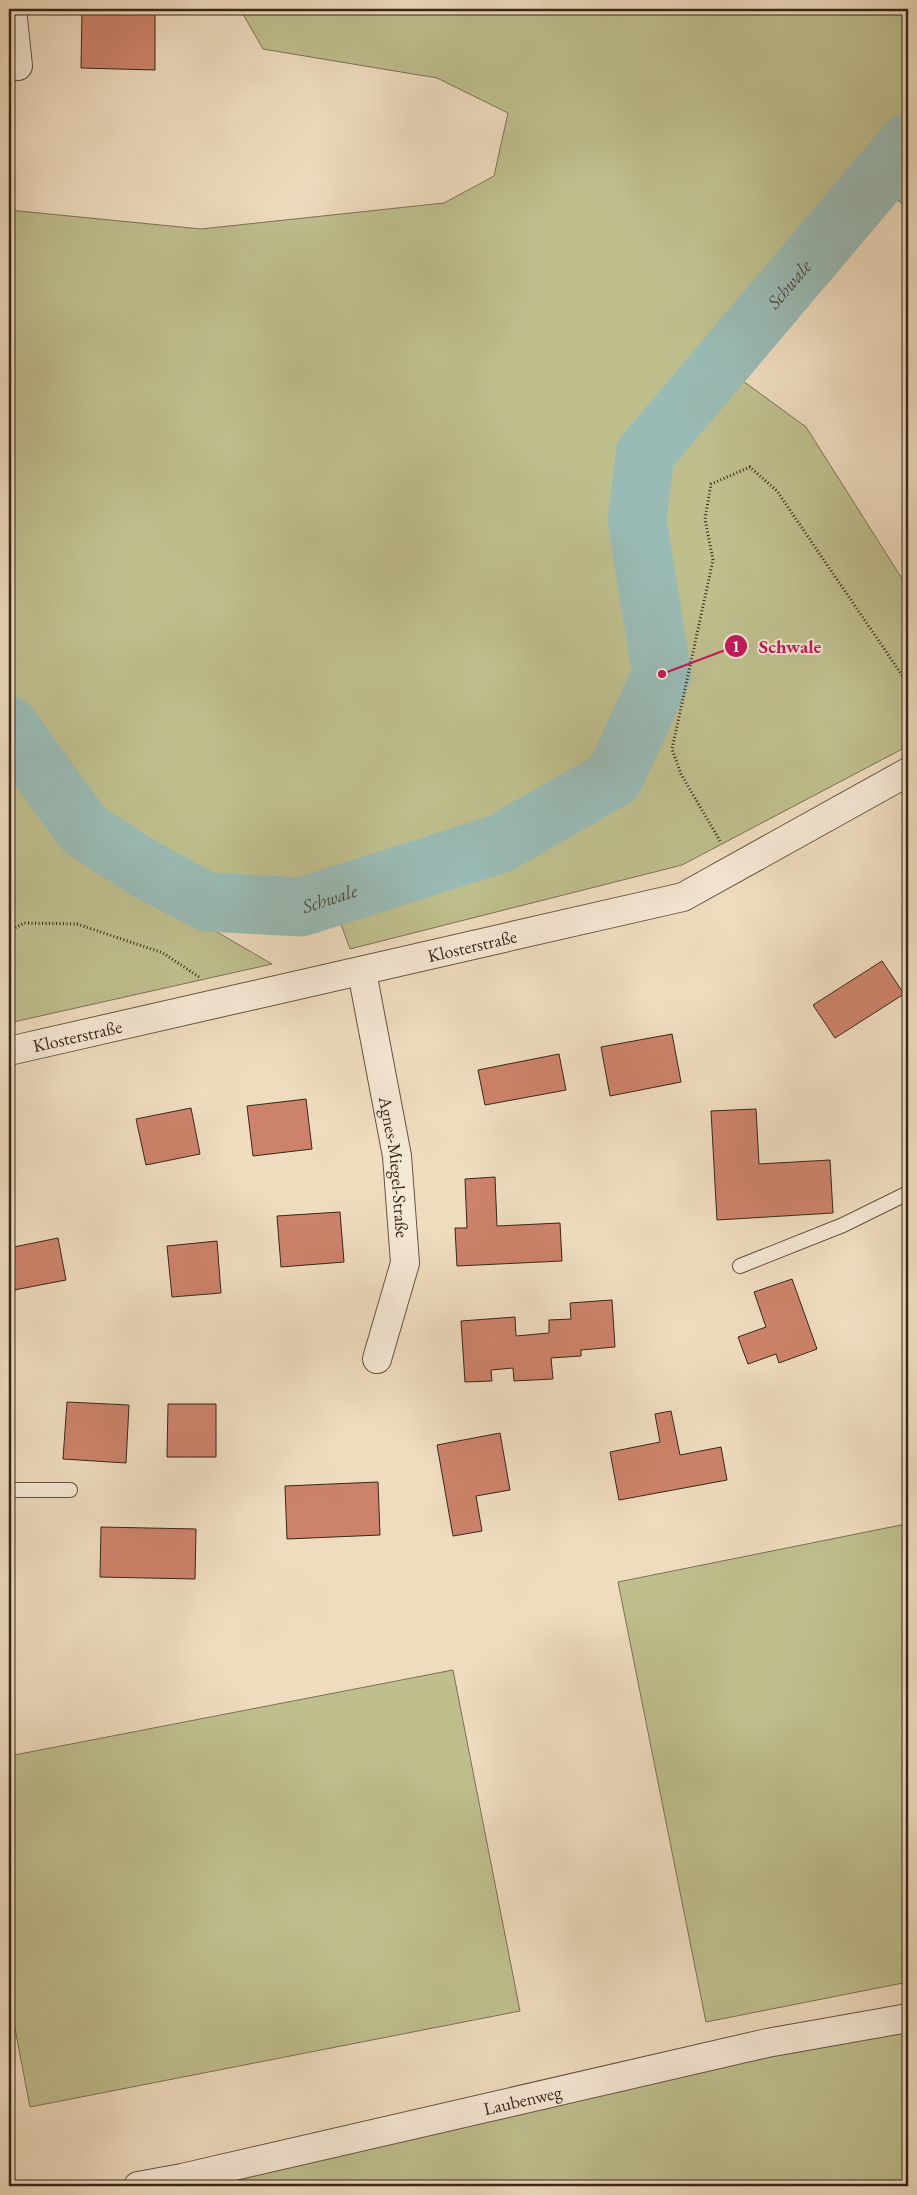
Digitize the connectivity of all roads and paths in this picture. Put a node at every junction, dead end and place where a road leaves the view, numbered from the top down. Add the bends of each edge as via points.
1 (12, 9) edge
2 (18, 66) dead end
3 (908, 684) edge
4 (908, 772) edge
5 (735, 868) junction
6 (9, 931) edge
7 (362, 972) junction
8 (235, 1000) junction
9 (9, 1051) edge
10 (908, 1193) edge
11 (740, 1266) dead end
12 (376, 1359) dead end
13 (9, 1490) edge
14 (70, 1490) dead end
15 (908, 2018) edge
16 (138, 2186) edge

1 - 2 street
3 - 5 path via 777,491 750,467 711,484 705,519 712,560 672,749 682,774
4 - 5 street, Klosterstraße
5 - 7 street, Klosterstraße via 683,897
6 - 8 path via 24,923 77,924 163,953
7 - 8 street, Klosterstraße
7 - 12 street, Agnes-Miegel-Straße via 397,1156 405,1263
8 - 9 street, Klosterstraße
10 - 11 lane via 843,1225
13 - 14 lane
15 - 16 street, Laubenweg via 767,2043

